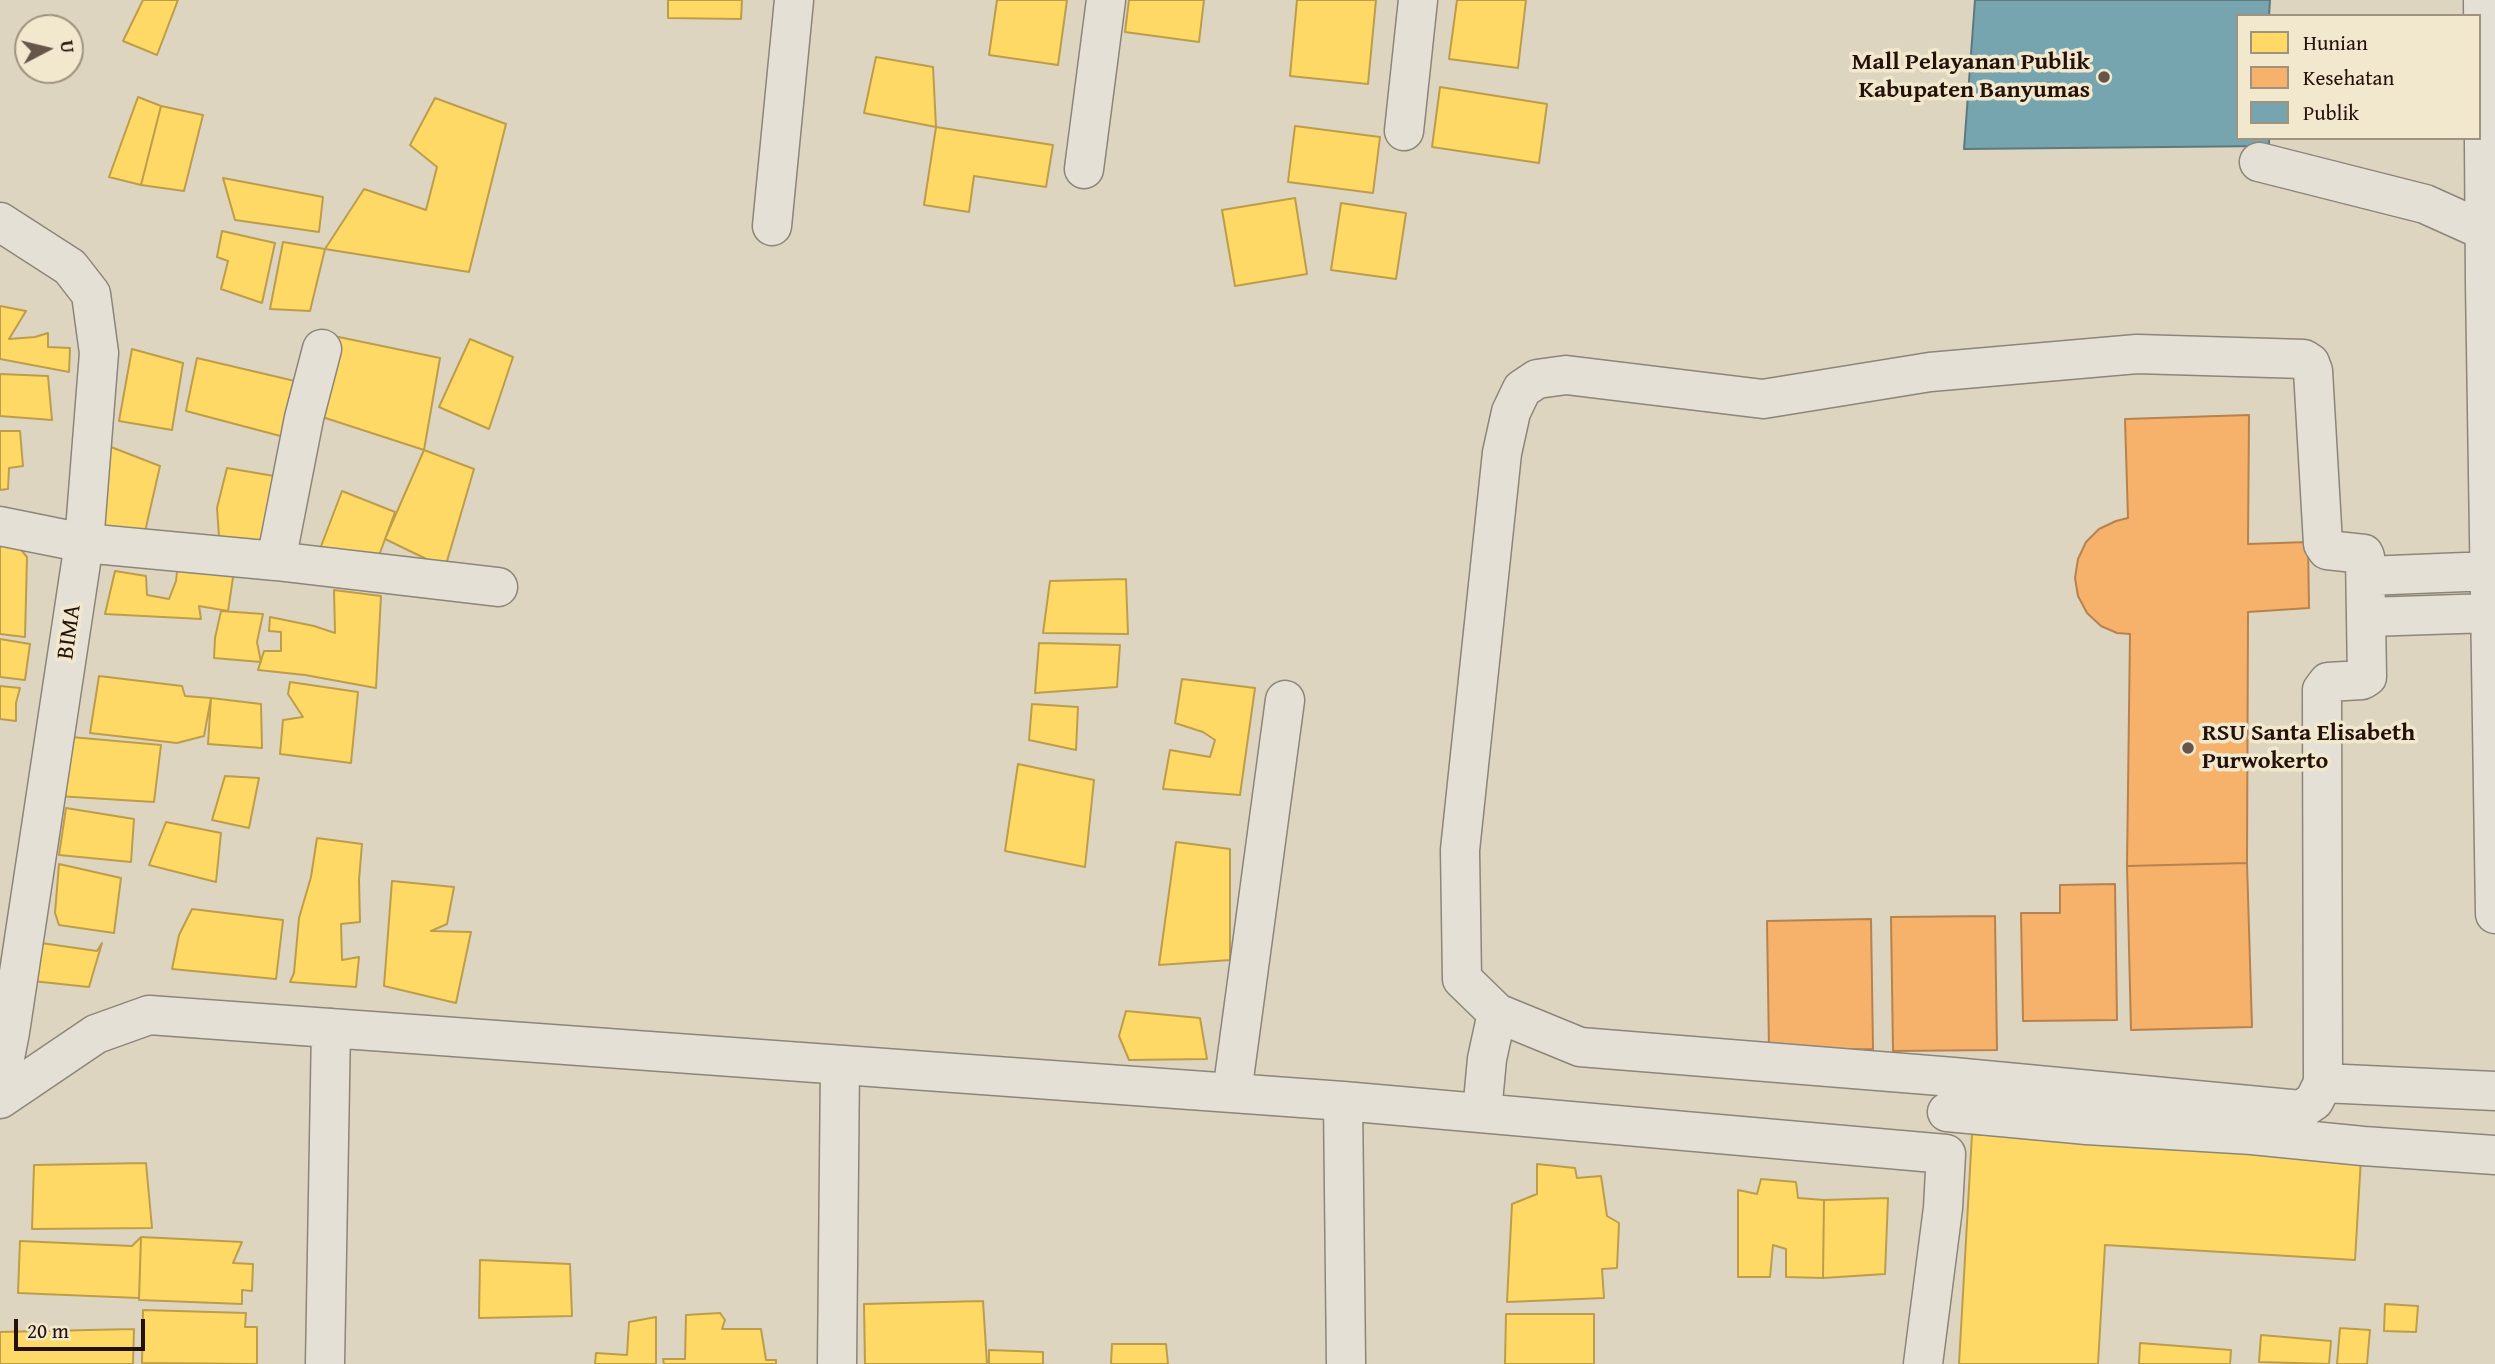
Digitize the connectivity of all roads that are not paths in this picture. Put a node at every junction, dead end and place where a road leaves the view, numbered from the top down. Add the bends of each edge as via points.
1 (794, 0) edge
2 (1106, 0) edge
3 (1418, 0) edge
4 (2487, 10) edge
5 (1404, 131) dead end
6 (2259, 162) dead end
7 (1084, 169) dead end
8 (0, 222) edge
9 (772, 226) dead end
10 (2485, 232) junction
11 (322, 349) dead end
12 (0, 526) edge
13 (83, 543) junction
14 (276, 561) junction
15 (2490, 571) junction
16 (2366, 576) junction
17 (498, 587) dead end
18 (2490, 613) junction
19 (2368, 617) junction
20 (1285, 700) dead end
21 (2494, 787) edge
22 (2495, 914) edge
23 (1497, 1013) junction
24 (331, 1028) junction
25 (840, 1065) junction
26 (0, 1083) edge
27 (2323, 1083) junction
28 (2495, 1091) edge
29 (1231, 1093) junction
30 (1950, 1095) junction
31 (0, 1099) edge
32 (1343, 1101) junction
33 (1482, 1112) junction
34 (1946, 1154) junction
35 (2495, 1155) edge
36 (325, 1364) edge
37 (837, 1364) edge
38 (1346, 1364) edge
39 (1923, 1364) edge

1 - 9 street
2 - 7 street
3 - 5 street
4 - 10 street
6 - 10 street via 2425,204
8 - 13 street, BIMA via 69,267 91,294 99,353
10 - 15 street
11 - 14 street via 303,418
12 - 13 street
13 - 14 street
13 - 26 street, BIMA
14 - 17 street
15 - 16 street
15 - 18 street
16 - 19 street
16 - 23 street via 2364,554 2327,550 2323,544 2313,371 2304,359 2137,354 1930,372 1763,399 1566,375 1537,379 1522,389 1511,412 1502,453 1460,850 1462,979
18 - 19 street
18 - 21 street
19 - 27 street via 2367,677 2328,682 2322,690
20 - 29 street
21 - 22 street
23 - 30 street via 1580,1047
23 - 33 street
24 - 25 street
24 - 31 street via 149,1015 96,1034
24 - 36 street
25 - 29 street
25 - 37 street
27 - 28 street
27 - 30 street via 2314,1101 2301,1110
29 - 32 street
30 - 34 street
30 - 35 street via 2087,1125
32 - 33 street
32 - 38 street
33 - 34 street
34 - 39 street

